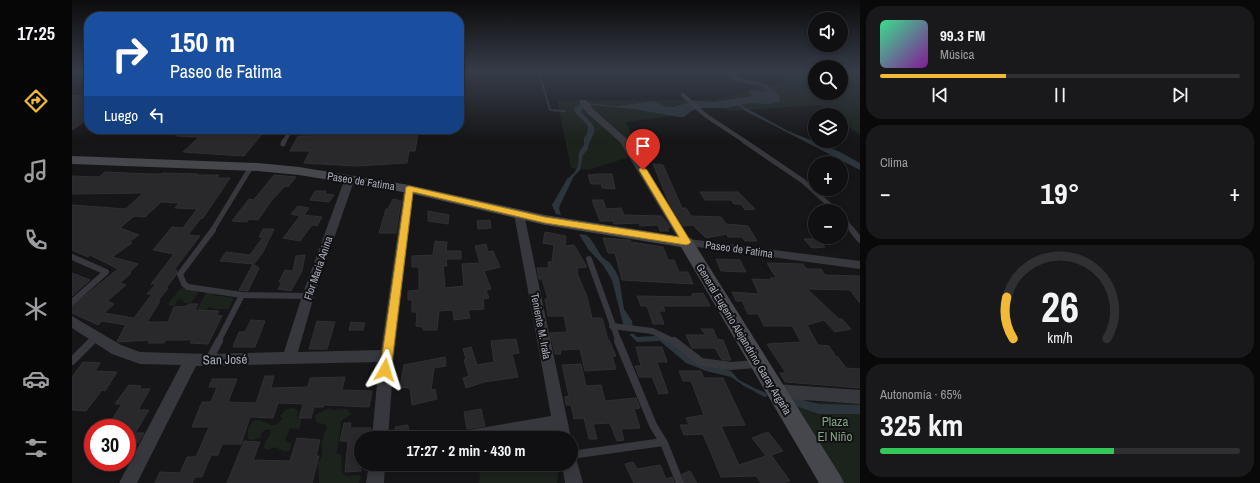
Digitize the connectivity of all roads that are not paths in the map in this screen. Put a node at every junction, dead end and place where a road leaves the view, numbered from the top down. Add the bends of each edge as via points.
1 (683, 96) dead end
2 (583, 102) dead end
3 (288, 134) edge
4 (283, 144) dead end
5 (72, 160) edge
6 (251, 167) junction
7 (350, 178) junction
8 (409, 189) junction
9 (829, 204) edge
10 (519, 214) junction
11 (848, 222) edge
12 (860, 240) edge
13 (686, 242) junction
14 (72, 257) edge
15 (589, 259) dead end
16 (860, 265) edge
17 (242, 295) junction
18 (308, 296) junction
19 (72, 302) edge
20 (72, 321) edge
21 (612, 326) junction
22 (96, 336) junction
23 (386, 356) junction
24 (289, 357) junction
25 (192, 359) junction
26 (209, 360) junction
27 (72, 361) edge
28 (759, 364) junction
29 (776, 391) junction
30 (860, 397) edge
31 (559, 422) junction
32 (381, 431) edge
33 (508, 431) edge
34 (561, 431) edge
35 (663, 442) junction
36 (578, 454) edge
37 (376, 471) edge
38 (571, 471) edge
39 (128, 483) edge
40 (375, 483) edge
41 (574, 483) edge
42 (680, 483) edge
43 (832, 483) edge

1 - 9 lane via 705,116 804,181
2 - 13 street, General Eugenio Alejandrino Garay Argaña via 623,140
3 - 4 lane
5 - 6 street, Paseo de Fatima
6 - 7 street, Paseo de Fatima
6 - 17 lane via 215,227 180,274 188,288
7 - 8 street, Paseo de Fatima
7 - 18 street, Flor Maria Anina
8 - 10 street, Paseo de Fatima
8 - 23 street
10 - 13 street, Paseo de Fatima
10 - 31 street, Teniente M. Irala
11 - 12 lane
13 - 16 street, Paseo de Fatima
13 - 28 street, General Eugenio Alejandrino Garay Argaña
14 - 19 lane via 106,272
15 - 21 lane
17 - 18 lane
17 - 26 lane
18 - 24 street, Flor Maria Anina
20 - 22 street, San José
21 - 28 lane via 652,331 672,340 701,362 731,366
21 - 35 lane via 652,425
22 - 25 street, San José via 118,350 140,358
22 - 27 lane
23 - 24 street, San José
23 - 32 street
24 - 26 street, San José
25 - 26 street, San José
25 - 39 street
28 - 29 street, General Eugenio Alejandrino Garay Argaña
29 - 30 street
29 - 43 street, General Eugenio Alejandrino Garay Argaña
31 - 33 street
31 - 34 street, Teniente M. Irala
35 - 36 lane
35 - 42 lane
37 - 40 street
38 - 41 street

